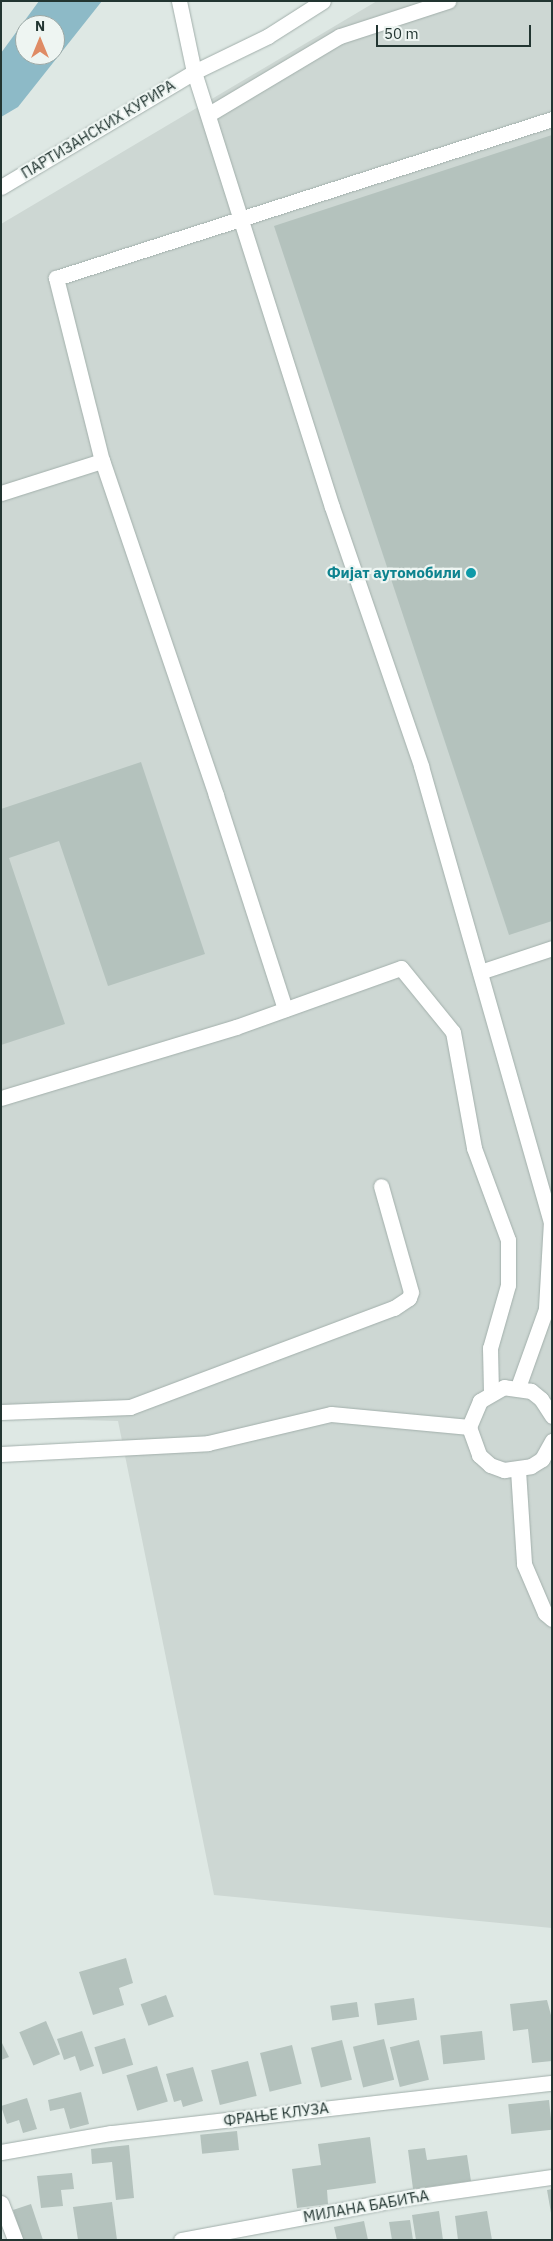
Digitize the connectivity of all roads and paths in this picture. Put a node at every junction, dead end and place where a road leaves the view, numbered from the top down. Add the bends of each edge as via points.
1 (323, 1) edge
2 (448, 1) edge
3 (180, 2) edge
4 (194, 72) junction
5 (209, 114) junction
6 (552, 119) edge
7 (1, 187) edge
8 (244, 220) junction
9 (102, 461) junction
10 (1, 493) edge
11 (552, 948) edge
12 (480, 972) junction
13 (285, 1010) junction
14 (1, 1098) edge
15 (381, 1186) dead end
16 (518, 1387) junction
17 (491, 1392) junction
18 (1, 1412) edge
19 (552, 1416) edge
20 (470, 1427) junction
21 (552, 1441) edge
22 (1, 1454) edge
23 (518, 1470) junction
24 (552, 1619) edge
25 (552, 2083) edge
26 (1, 2152) edge
27 (552, 2177) edge
28 (1, 2203) edge
29 (15, 2240) edge
30 (180, 2240) edge

1 - 4 street, ПАРТИЗАНСКИХ КУРИРА via 268,36
2 - 5 street via 340,36
3 - 4 street
4 - 5 street
4 - 7 street, ПАРТИЗАНСКИХ КУРИРА
5 - 8 street
6 - 8 street
8 - 9 street via 56,278
8 - 12 street via 332,507 421,766
9 - 10 street
9 - 13 street via 216,795
11 - 12 street
12 - 16 street via 551,1221 546,1309
13 - 14 street
13 - 17 street via 401,968 453,1032 474,1148 508,1240 508,1285 490,1348
15 - 18 street via 412,1292 394,1308 130,1407
16 - 17 street
16 - 19 street via 542,1399
17 - 20 street via 480,1401
20 - 22 street via 331,1414 208,1443
20 - 23 street via 479,1455 490,1465
21 - 23 street via 542,1459
23 - 24 street via 524,1564 545,1613
25 - 26 street, ФРАЊЕ КЛУЗА via 121,2132
27 - 30 street, МИЛАНА БАБИЋА via 411,2197
28 - 29 street

